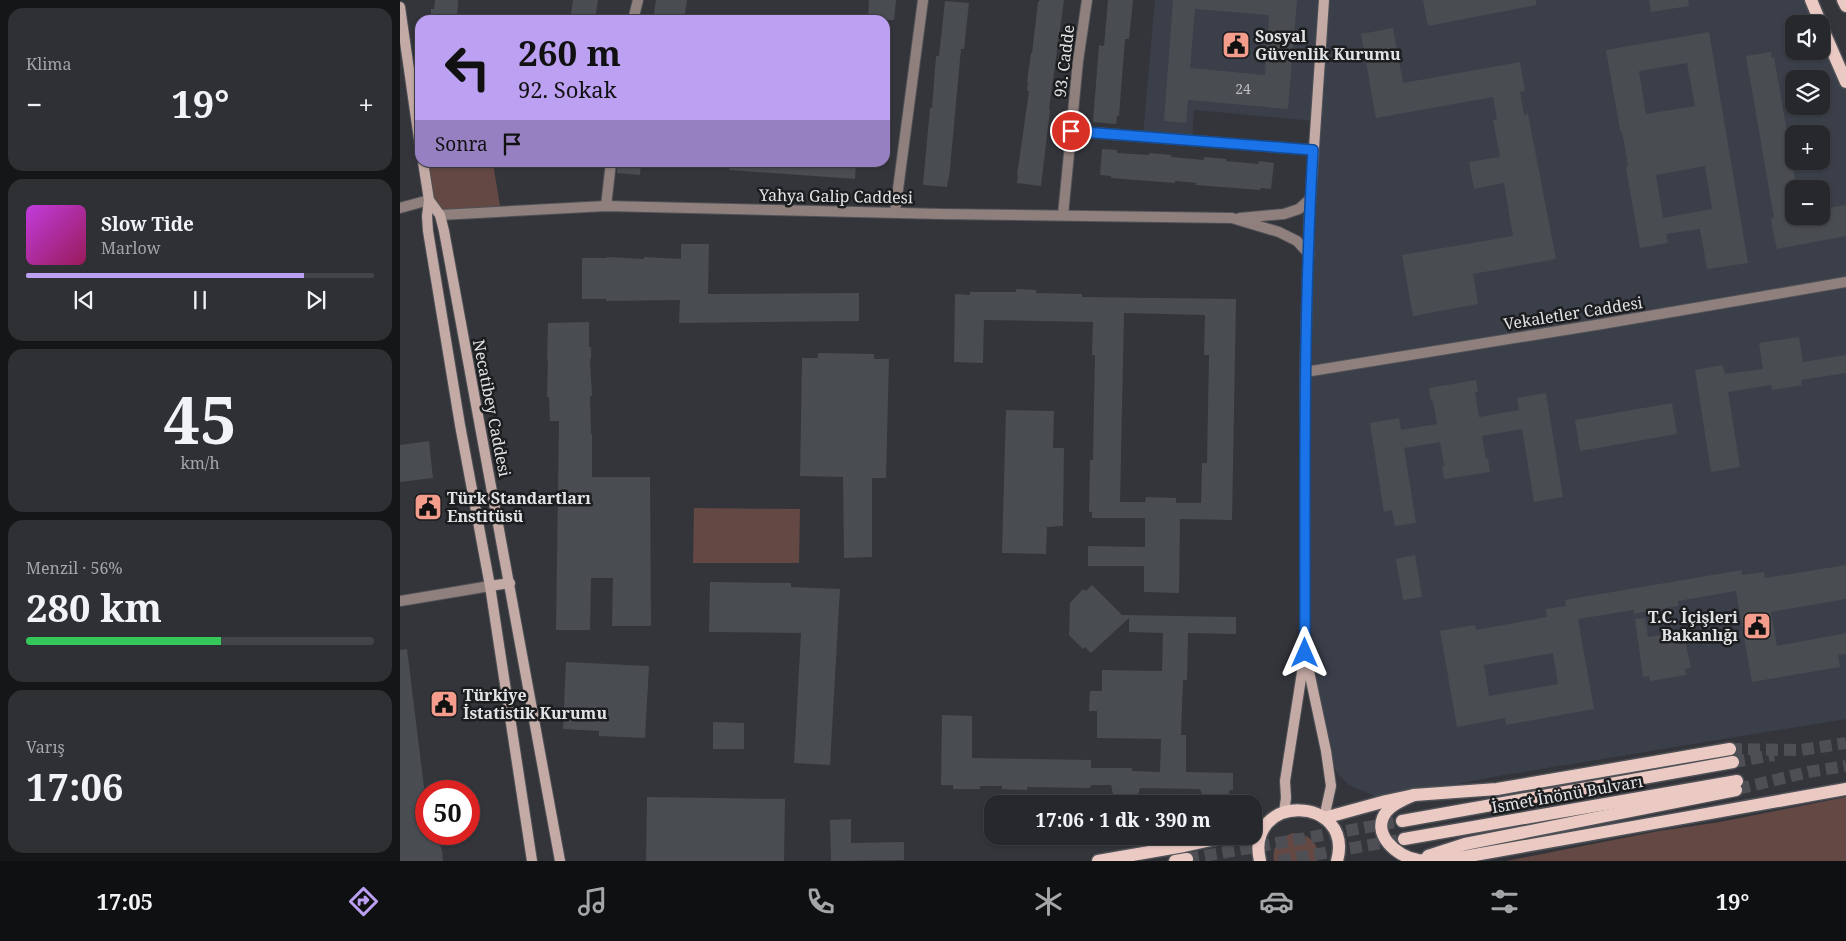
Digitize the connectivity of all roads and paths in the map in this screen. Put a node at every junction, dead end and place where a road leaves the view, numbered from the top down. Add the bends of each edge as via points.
1 (638, 0) edge
2 (923, 0) edge
3 (1087, 0) edge
4 (1324, 0) edge
5 (1810, 0) edge
6 (1843, 0) edge
7 (400, 6) edge
8 (1846, 6) edge
9 (634, 15) edge
10 (1817, 15) edge
11 (1830, 45) edge
12 (400, 74) edge
13 (1846, 82) edge
14 (410, 83) junction
15 (415, 114) edge
16 (1071, 131) junction
17 (1313, 150) junction
18 (424, 167) edge
19 (610, 167) edge
20 (1310, 199) junction
21 (429, 200) junction
22 (606, 206) junction
23 (400, 208) edge
24 (895, 212) junction
25 (440, 215) junction
26 (1063, 215) junction
27 (1232, 218) junction
28 (1308, 254) junction
29 (1846, 282) edge
30 (1305, 372) junction
31 (510, 584) junction
32 (490, 586) junction
33 (400, 601) edge
34 (1305, 653) junction
35 (1730, 749) tunnel mouth
36 (1733, 762) tunnel mouth
37 (1846, 789) edge
38 (1414, 795) junction
39 (1284, 812) junction
40 (1324, 818) junction
41 (1402, 821) tunnel mouth
42 (1262, 827) edge
43 (1404, 839) tunnel mouth
44 (1189, 845) edge
45 (1259, 845) edge
46 (1416, 860) edge
47 (532, 861) edge
48 (560, 861) edge
49 (1098, 861) edge
50 (1260, 861) edge
51 (1338, 861) edge

1 - 9 street
2 - 24 street
3 - 16 street, 93. Cadde
4 - 17 main road
5 - 10 main road
6 - 8 main road
7 - 14 main road
11 - 13 main road
12 - 14 main road
14 - 15 main road
16 - 17 street
16 - 26 street, 93. Cadde
17 - 20 main road
18 - 21 main road, Necatibey Caddesi
19 - 22 street
20 - 27 street, Yahya Galip Caddesi via 1298,209 1284,214
20 - 28 main road
21 - 23 street
21 - 25 main road, Necatibey Caddesi
21 - 32 main road, Necatibey Caddesi via 428,231
22 - 24 street, Yahya Galip Caddesi
22 - 25 street, Yahya Galip Caddesi
24 - 26 street, Yahya Galip Caddesi
25 - 31 main road, Necatibey Caddesi
26 - 27 street, Yahya Galip Caddesi
27 - 28 street, Yahya Galip Caddesi via 1279,232 1297,241
28 - 30 main road
29 - 30 street, Vekaletler Caddesi
30 - 34 main road
31 - 32 main road
31 - 48 main road, Necatibey Caddesi
32 - 33 street
32 - 47 main road, Necatibey Caddesi
34 - 39 main road via 1285,781
34 - 40 main road via 1331,786
35 - 38 main road via 1497,789
36 - 41 main road, İsmet İnönü Bulvarı
37 - 46 main road via 1458,858
38 - 40 main road
38 - 46 main road via 1392,806 1383,818 1382,827 1393,849
39 - 40 main road via 1309,810
39 - 42 main road
40 - 51 main road via 1337,836
43 - 46 main road, İsmet İnönü Bulvarı via 1737,785 1466,844
44 - 49 main road
45 - 50 main road

